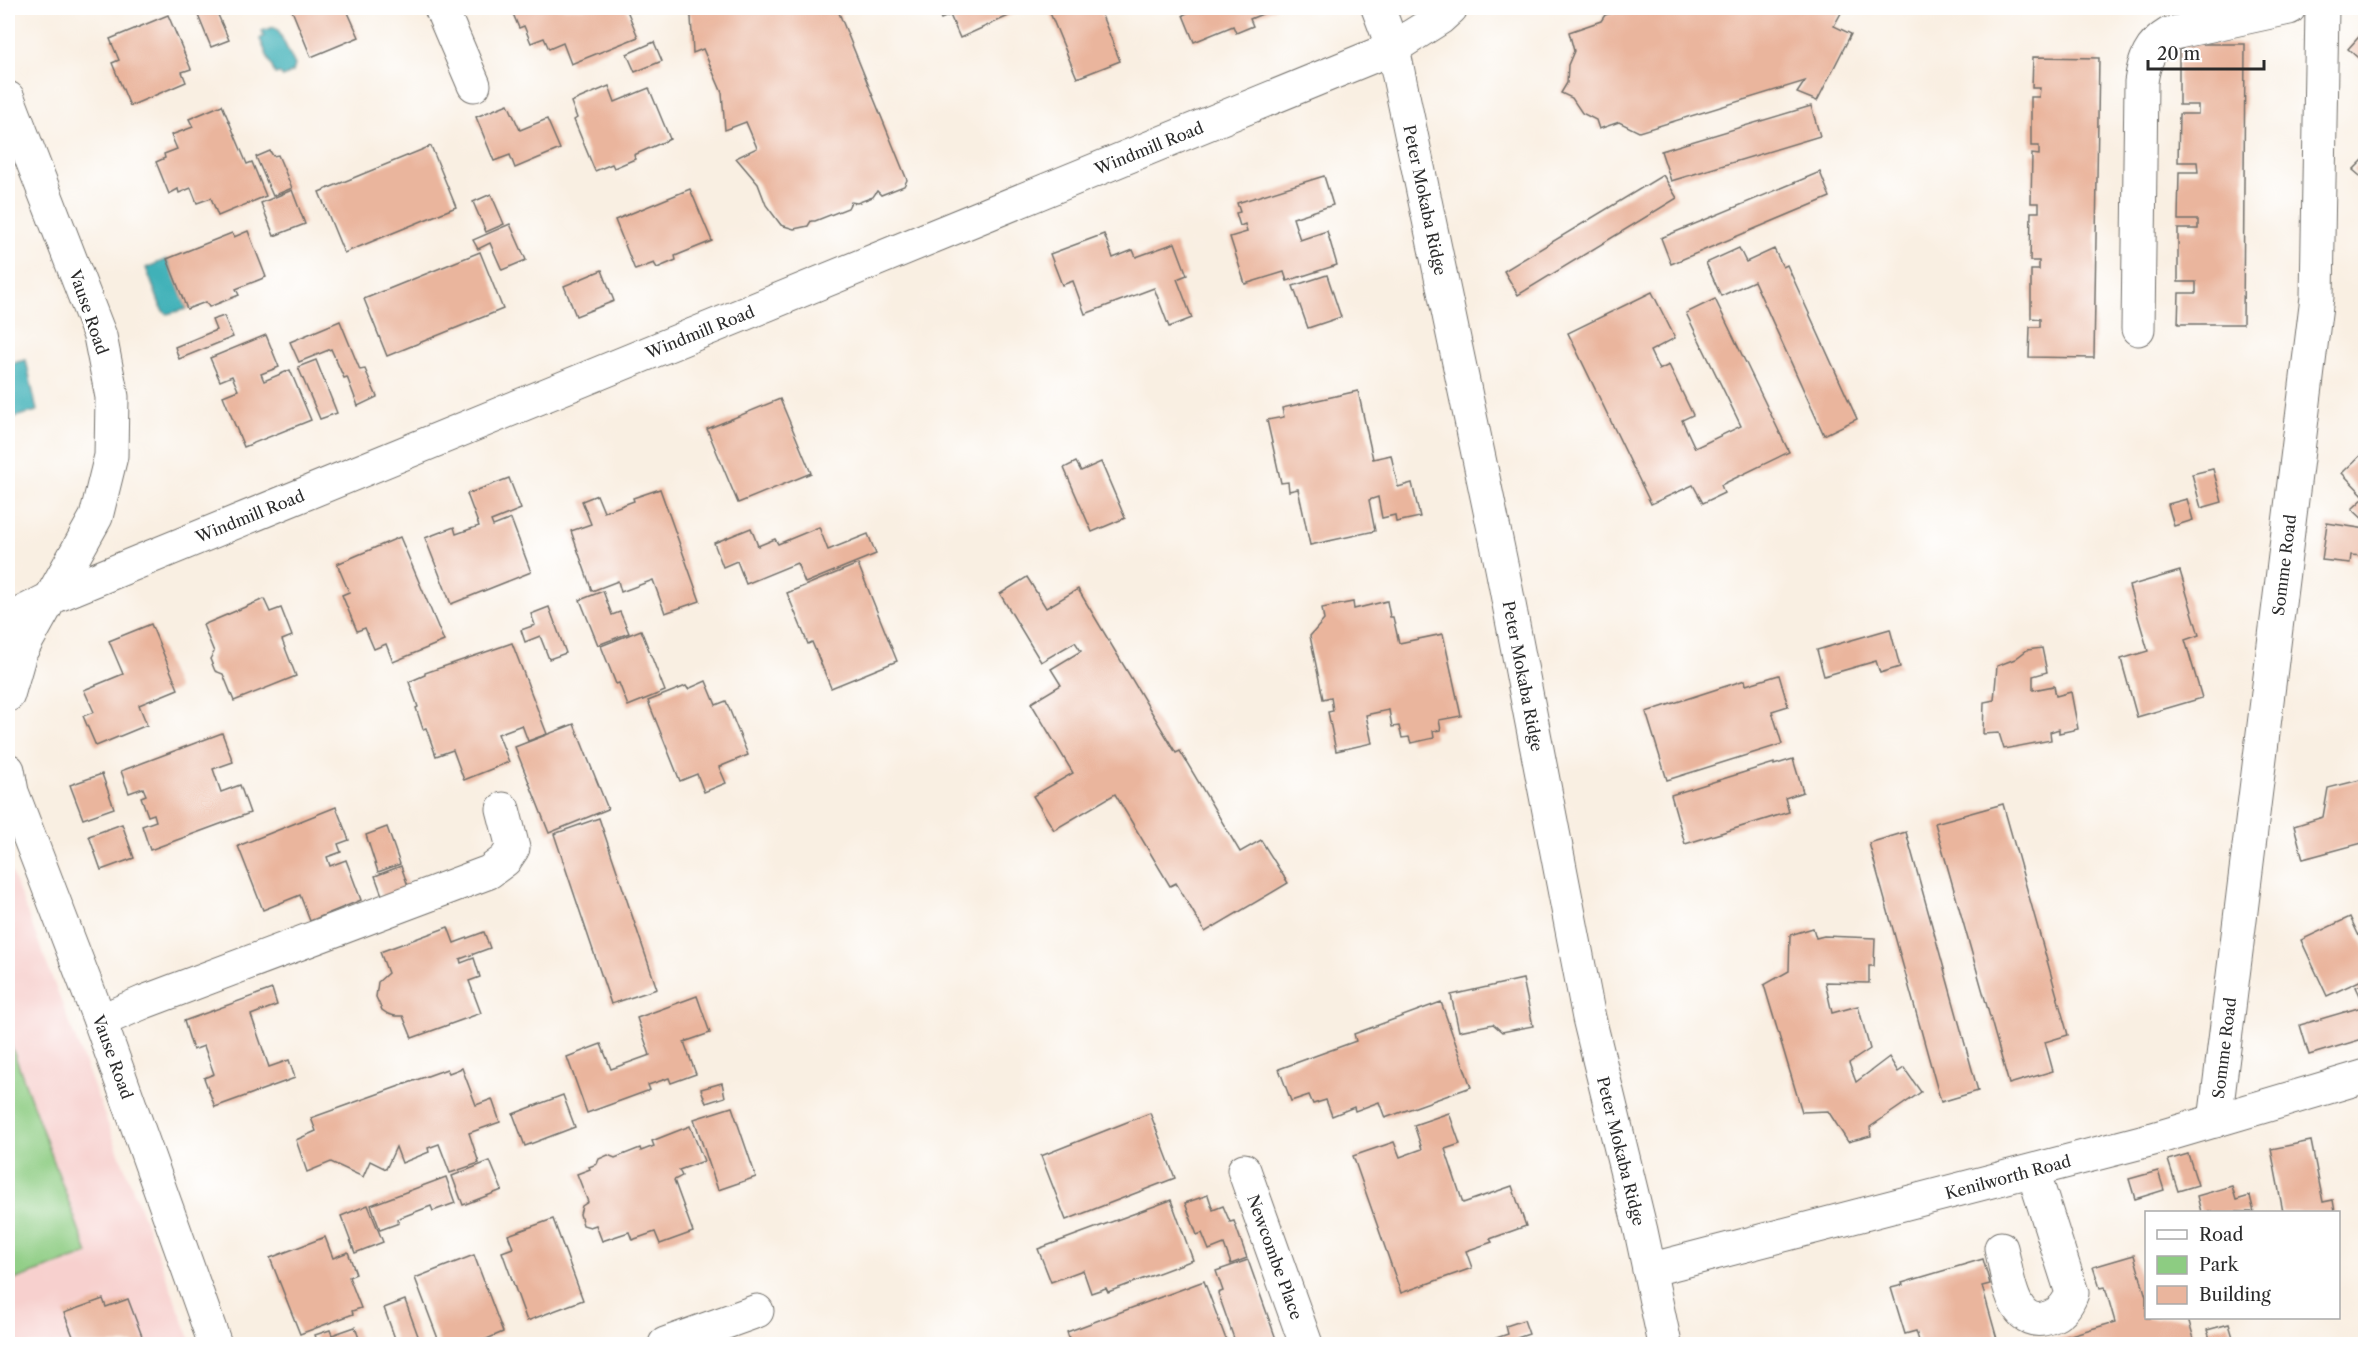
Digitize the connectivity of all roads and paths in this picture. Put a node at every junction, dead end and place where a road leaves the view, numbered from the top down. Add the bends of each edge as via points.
1 (441, 8) edge
2 (1378, 8) edge
3 (1451, 8) edge
4 (2289, 8) edge
5 (2322, 8) edge
6 (1393, 48) junction
7 (474, 86) dead end
8 (8, 98) edge
9 (2138, 329) dead end
10 (53, 597) junction
11 (8, 620) edge
12 (8, 695) edge
13 (8, 770) edge
14 (503, 809) dead end
15 (100, 1021) junction
16 (2366, 1076) edge
17 (2215, 1121) junction
18 (1244, 1170) dead end
19 (2033, 1171) junction
20 (2001, 1248) dead end
21 (1649, 1270) junction
22 (757, 1311) dead end
23 (215, 1344) edge
24 (665, 1344) edge
25 (1306, 1344) edge
26 (1665, 1344) edge

1 - 7 street
2 - 6 street, Peter Mokaba Ridge
3 - 6 street, Windmill Road
4 - 9 street via 2169,34 2148,54 2141,82
5 - 17 street, Somme Road via 2317,297
6 - 10 street, Windmill Road
6 - 21 street, Peter Mokaba Ridge via 1502,568 1589,1018
8 - 10 street, Vause Road via 100,336 112,397 111,456 96,517
10 - 11 street, Windmill Road
10 - 12 street, Vause Road via 20,653
13 - 15 street, Vause Road via 12,792
14 - 15 street via 513,848 506,860 489,872
15 - 23 street, Vause Road
16 - 17 street, Kenilworth Road
17 - 19 street, Kenilworth Road
18 - 25 street, Newcombe Place
19 - 20 street via 2072,1293 2068,1303 2053,1316 2036,1320 2026,1317 2017,1309
19 - 21 street, Kenilworth Road
21 - 26 street, Peter Mokaba Ridge
22 - 24 street

